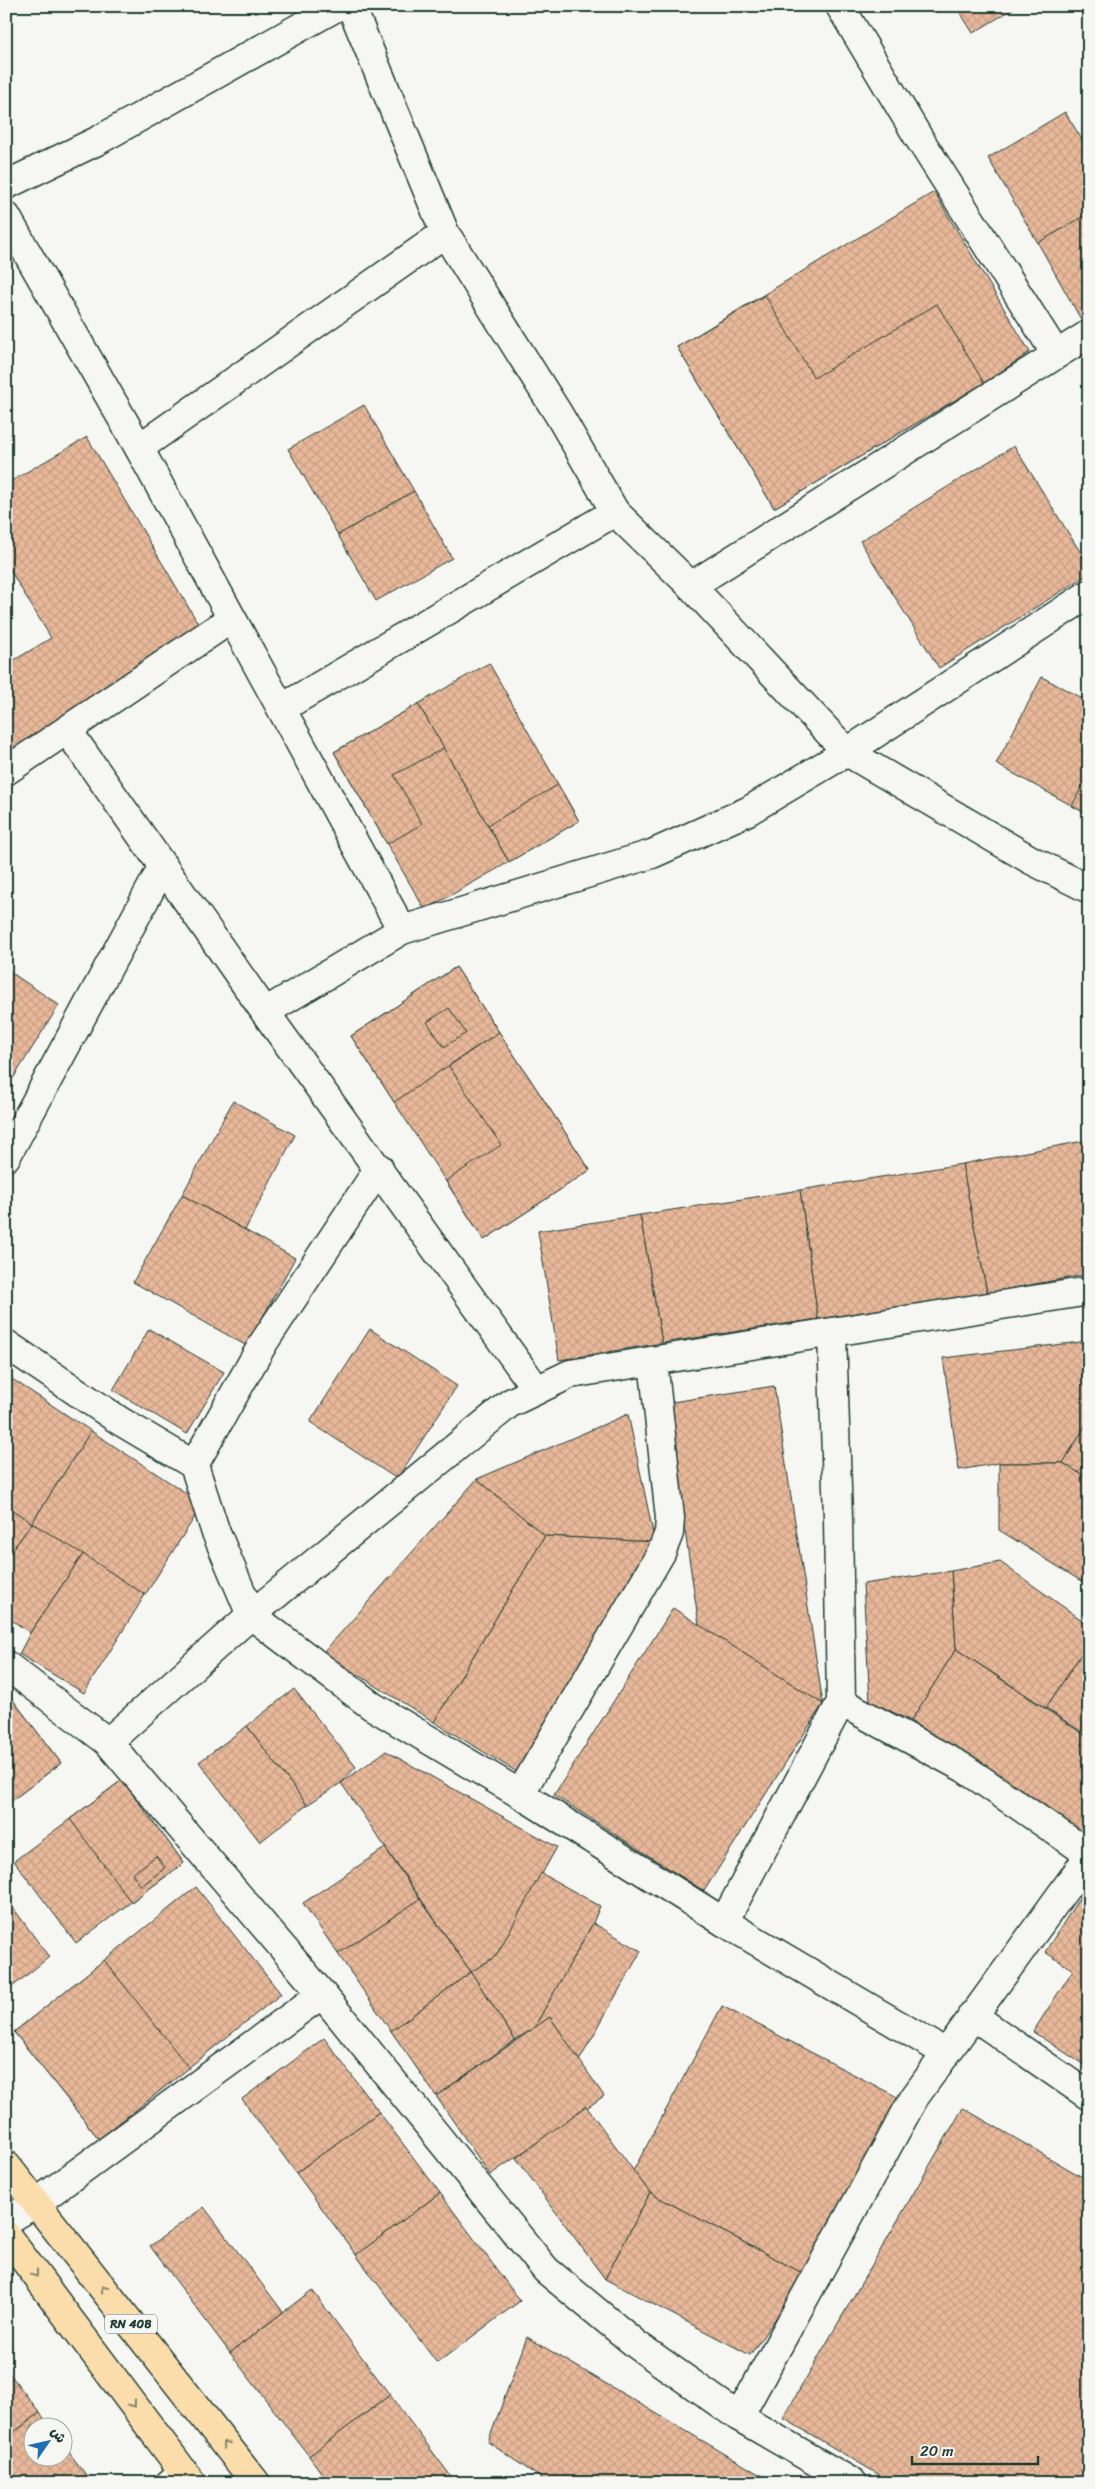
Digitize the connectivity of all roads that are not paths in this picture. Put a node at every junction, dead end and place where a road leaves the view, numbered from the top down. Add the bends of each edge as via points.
1 (338, 6) edge
2 (351, 6) edge
3 (840, 6) edge
4 (6, 185) edge
5 (6, 216) edge
6 (445, 233) junction
7 (1089, 334) edge
8 (1056, 354) junction
9 (139, 448) junction
10 (615, 512) junction
11 (691, 586) junction
12 (1089, 594) edge
13 (231, 620) junction
14 (282, 708) junction
15 (68, 731) junction
16 (846, 752) junction
17 (6, 771) edge
18 (163, 866) junction
19 (1089, 889) edge
20 (402, 930) junction
21 (265, 1012) junction
22 (6, 1157) edge
23 (378, 1168) junction
24 (1089, 1291) edge
25 (832, 1333) junction
26 (6, 1344) edge
27 (654, 1361) junction
28 (537, 1390) junction
29 (194, 1465) junction
30 (251, 1615) junction
31 (6, 1665) edge
32 (841, 1702) junction
33 (108, 1742) junction
34 (520, 1794) junction
35 (1089, 1855) edge
36 (724, 1922) junction
37 (322, 1994) junction
38 (972, 2015) junction
39 (946, 2053) junction
40 (1089, 2096) edge
41 (6, 2165) edge
42 (36, 2203) junction
43 (6, 2220) edge
44 (6, 2235) edge
45 (739, 2417) junction
46 (182, 2479) edge
47 (256, 2483) edge
48 (853, 2483) edge

1 - 4 street via 97,140
2 - 6 street
3 - 8 street via 917,135
5 - 9 street
6 - 9 street
6 - 10 street
7 - 8 street
8 - 11 street
9 - 13 street
10 - 11 street
10 - 14 street
11 - 16 street
12 - 16 street
13 - 14 street
13 - 15 street
14 - 20 street
15 - 17 street
15 - 18 street
16 - 19 street via 1031,860
16 - 20 street via 748,811 652,854
18 - 21 street
18 - 22 street
20 - 21 street
21 - 23 street
23 - 28 street
23 - 29 street via 264,1342
24 - 25 street
25 - 27 street
25 - 32 street
26 - 29 street via 120,1421
27 - 28 street via 570,1374
27 - 34 street via 669,1533 661,1553
28 - 30 street via 510,1404
29 - 30 street via 215,1530
30 - 33 street
30 - 34 street via 372,1706
31 - 33 street
32 - 35 street via 964,1768
32 - 36 street
33 - 37 street
34 - 36 street
35 - 38 street
36 - 39 street
37 - 42 street
37 - 45 street via 546,2270 637,2345
38 - 39 street
38 - 40 street
39 - 45 street via 914,2098
41 - 42 main road, RN 40B
42 - 43 street
47 -> 42 main road, RN 40B
44 -> 46 main road, RN 40B
45 - 48 street

